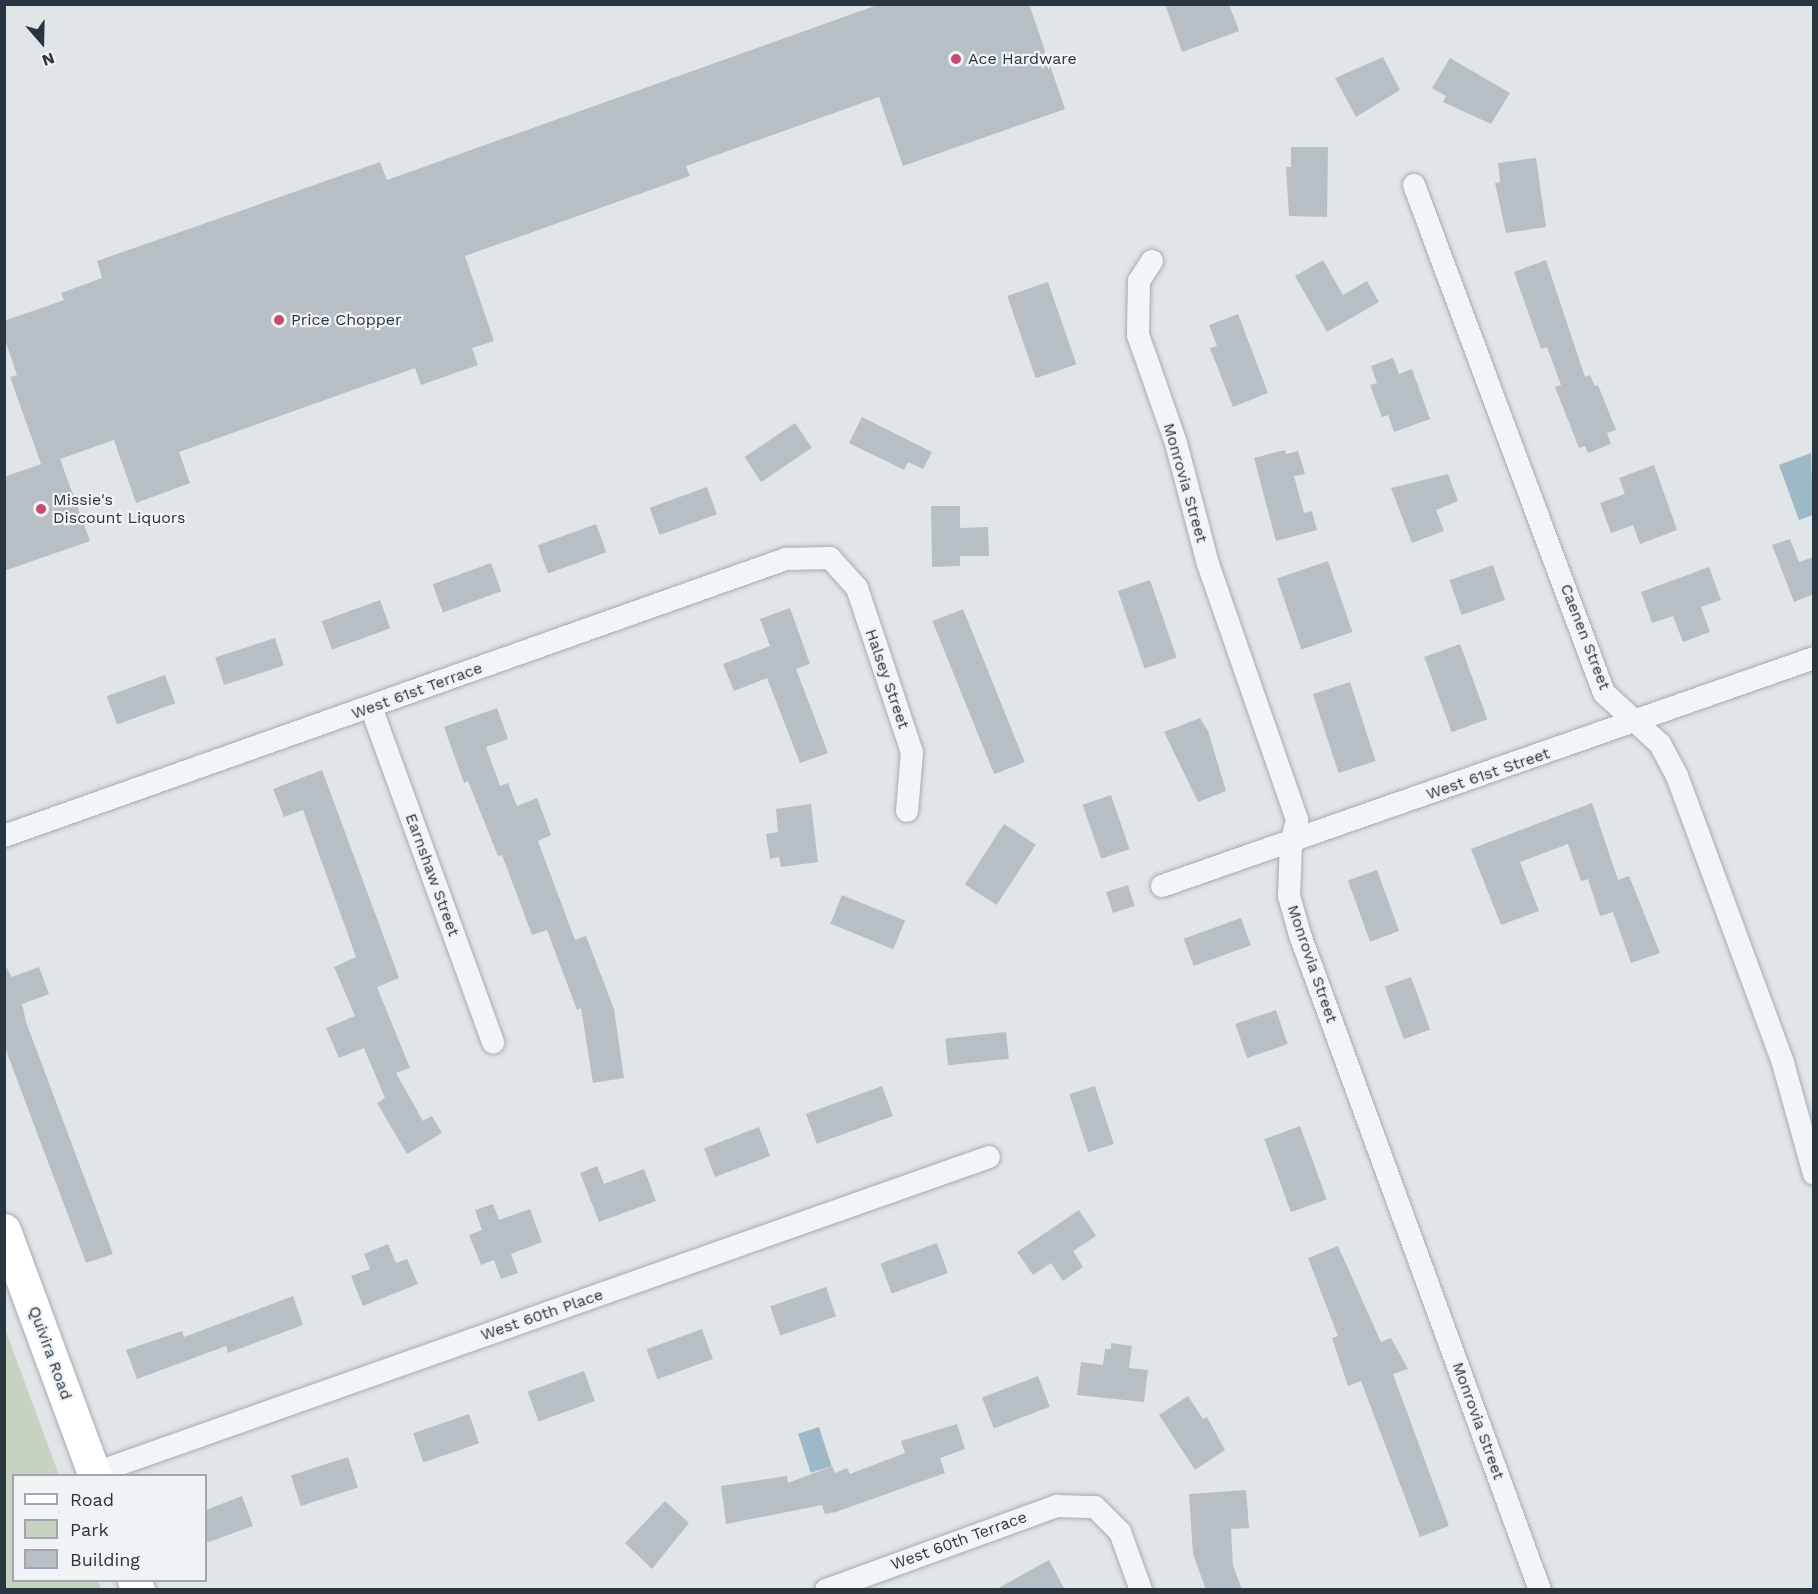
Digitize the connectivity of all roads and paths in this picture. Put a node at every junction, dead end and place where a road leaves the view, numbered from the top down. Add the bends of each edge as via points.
1 (1414, 185) dead end
2 (1152, 261) dead end
3 (830, 558) joint
4 (1814, 658) edge
5 (371, 707) junction
6 (1636, 722) junction
7 (907, 811) dead end
8 (4, 836) edge
9 (1291, 844) junction
10 (1162, 886) dead end
11 (493, 1043) dead end
12 (989, 1157) dead end
13 (1814, 1174) edge
14 (4, 1230) edge
15 (95, 1474) edge
16 (826, 1590) edge
17 (1141, 1590) edge
18 (1540, 1590) edge

1 - 6 street, Caenen Street via 1604,693
2 - 9 street, Monrovia Street via 1139,281 1138,335 1176,443 1208,564 1297,820
3 - 5 street, West 61st Terrace via 786,559
3 - 7 street, Halsey Street via 857,588 912,752
4 - 6 street, West 61st Street
5 - 8 street, West 61st Terrace
5 - 11 street, Earnshaw Street
6 - 9 street, West 61st Street
6 - 13 street, Caenen Street via 1660,744 1677,777 1783,1063
9 - 10 street, West 61st Street
9 - 18 street, Monrovia Street via 1289,896 1300,935
12 - 15 street, West 60th Place
14 - 15 main road, Quivira Road
16 - 17 street, West 60th Terrace via 1057,1506 1095,1507 1120,1532

